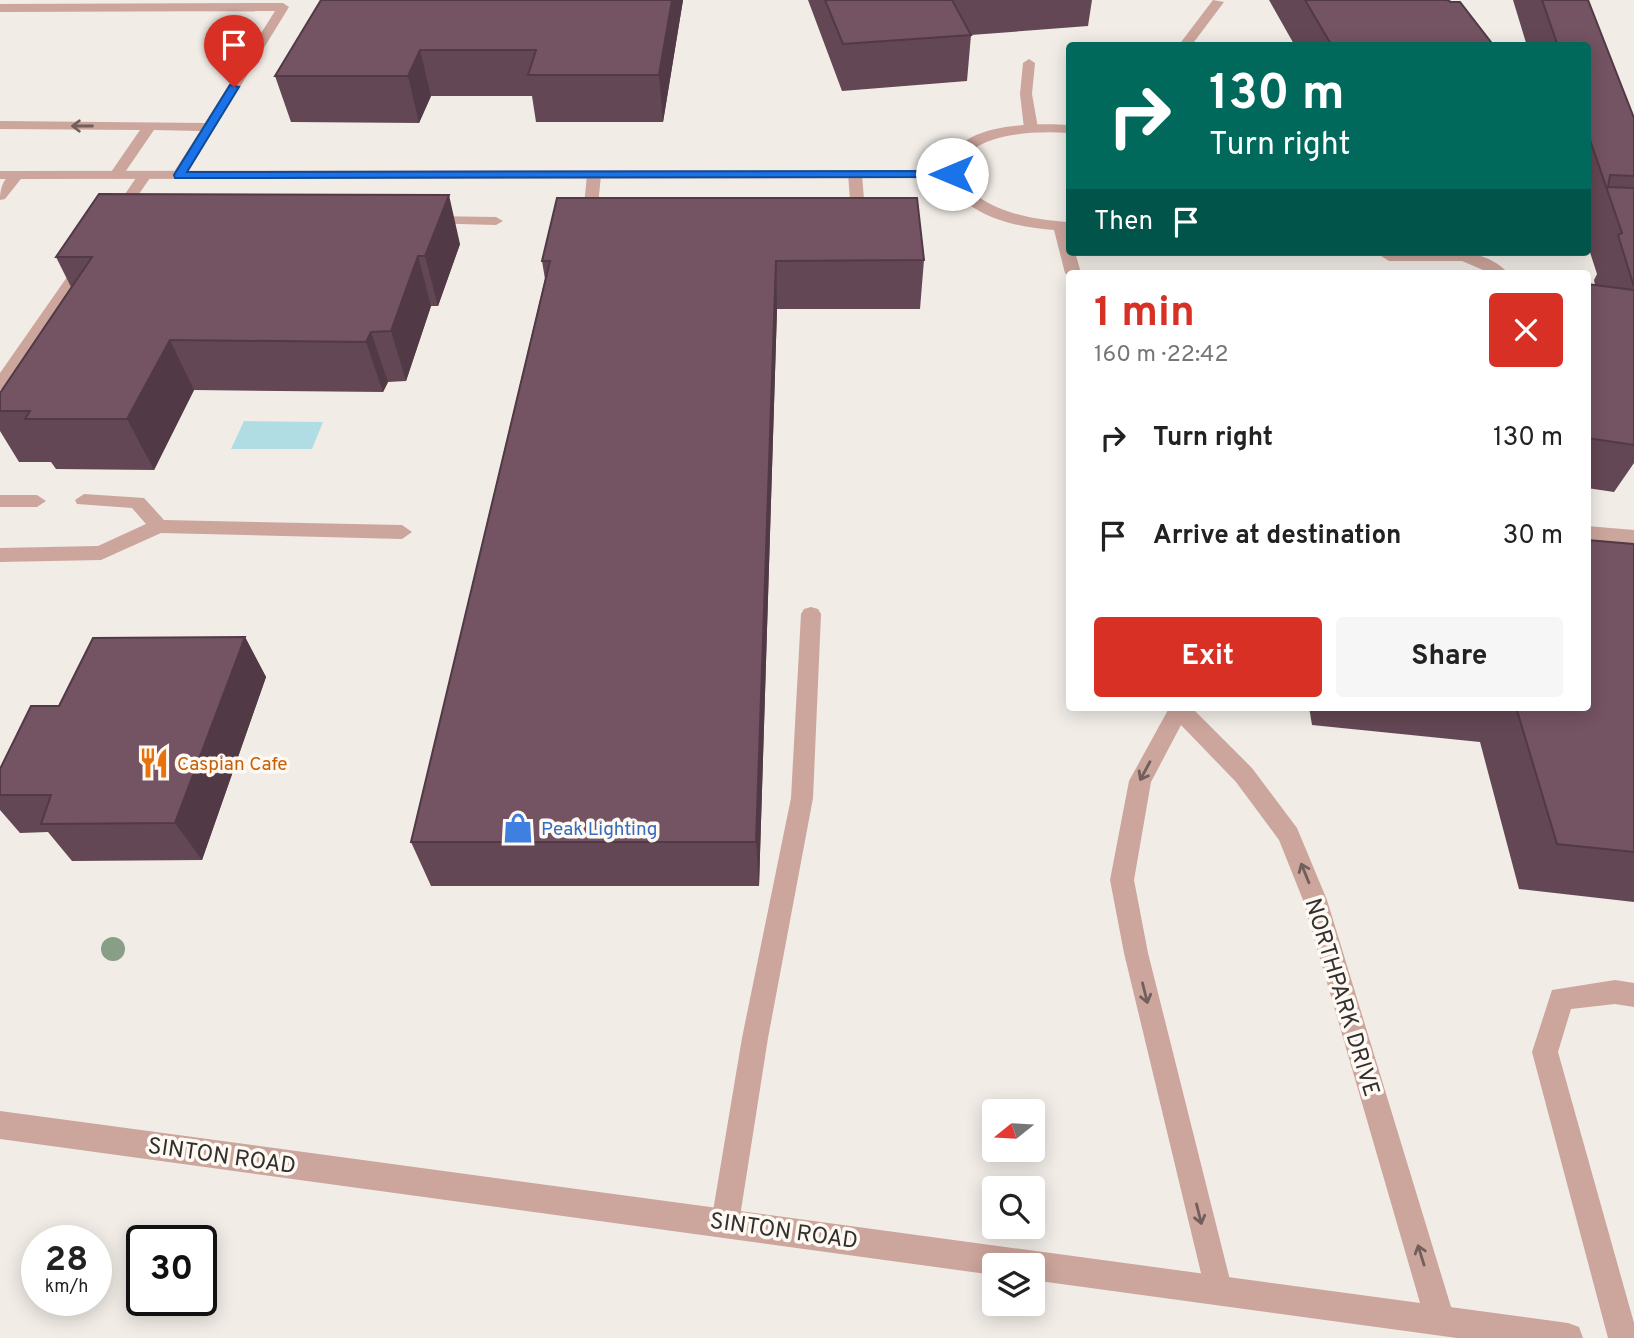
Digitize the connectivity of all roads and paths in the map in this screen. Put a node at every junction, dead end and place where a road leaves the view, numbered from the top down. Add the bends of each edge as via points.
1 (1218, 2) dead end
2 (0, 8) edge
3 (1187, 42) edge
4 (1029, 63) dead end
5 (0, 125) edge
6 (150, 126) junction
7 (209, 127) junction
8 (1031, 128) junction
9 (1066, 129) edge
10 (855, 174) junction
11 (952, 174) junction
12 (0, 175) edge
13 (17, 175) junction
14 (116, 175) junction
15 (145, 175) junction
16 (179, 175) junction
17 (594, 175) junction
18 (0, 196) edge
19 (119, 220) edge
20 (415, 220) edge
21 (496, 221) dead end
22 (1065, 226) edge
23 (848, 236) edge
24 (597, 237) edge
25 (94, 250) edge
26 (1389, 256) dead end
27 (1449, 256) edge
28 (1449, 256) edge
29 (1496, 270) edge
30 (0, 385) edge
31 (84, 500) dead end
32 (0, 501) edge
33 (37, 501) dead end
34 (159, 526) junction
35 (402, 533) dead end
36 (1591, 533) edge
37 (1634, 537) edge
38 (0, 555) edge
39 (811, 614) dead end
40 (1176, 711) edge
41 (1179, 711) edge
42 (1634, 995) edge
43 (0, 1125) edge
44 (725, 1223) junction
45 (1217, 1288) junction
46 (1440, 1320) junction
47 (1568, 1338) edge
48 (1623, 1338) edge

1 - 3 street
2 - 7 street via 283,7
4 - 8 street via 1026,94
6 -> 5 street
6 - 7 street
6 - 14 street
7 - 16 street
8 - 9 street
8 - 11 street via 1003,130 974,141 957,156
10 - 11 street
10 - 17 street
10 - 23 street via 859,230
11 - 22 street via 980,207 1016,221
12 - 13 street
13 - 14 street
13 - 18 street
14 - 15 street
15 - 16 street
15 - 19 street
16 - 17 street
17 - 24 street via 589,232
20 - 21 street
25 - 30 street
26 - 28 street
27 - 29 street via 1482,260
31 - 34 street via 137,502
32 - 33 street
34 - 35 street
34 - 38 street via 101,553
36 - 37 street
39 - 44 street via 802,798
40 -> 45 street, NORTHPARK DRIVE via 1140,781 1122,880
46 -> 41 street, NORTHPARK DRIVE via 1315,900 1289,835 1244,775
42 - 48 street via 1615,992 1561,998 1545,1052
43 - 44 street, SINTON ROAD
44 - 45 street, SINTON ROAD
45 - 46 street, SINTON ROAD
46 - 47 street, SINTON ROAD

